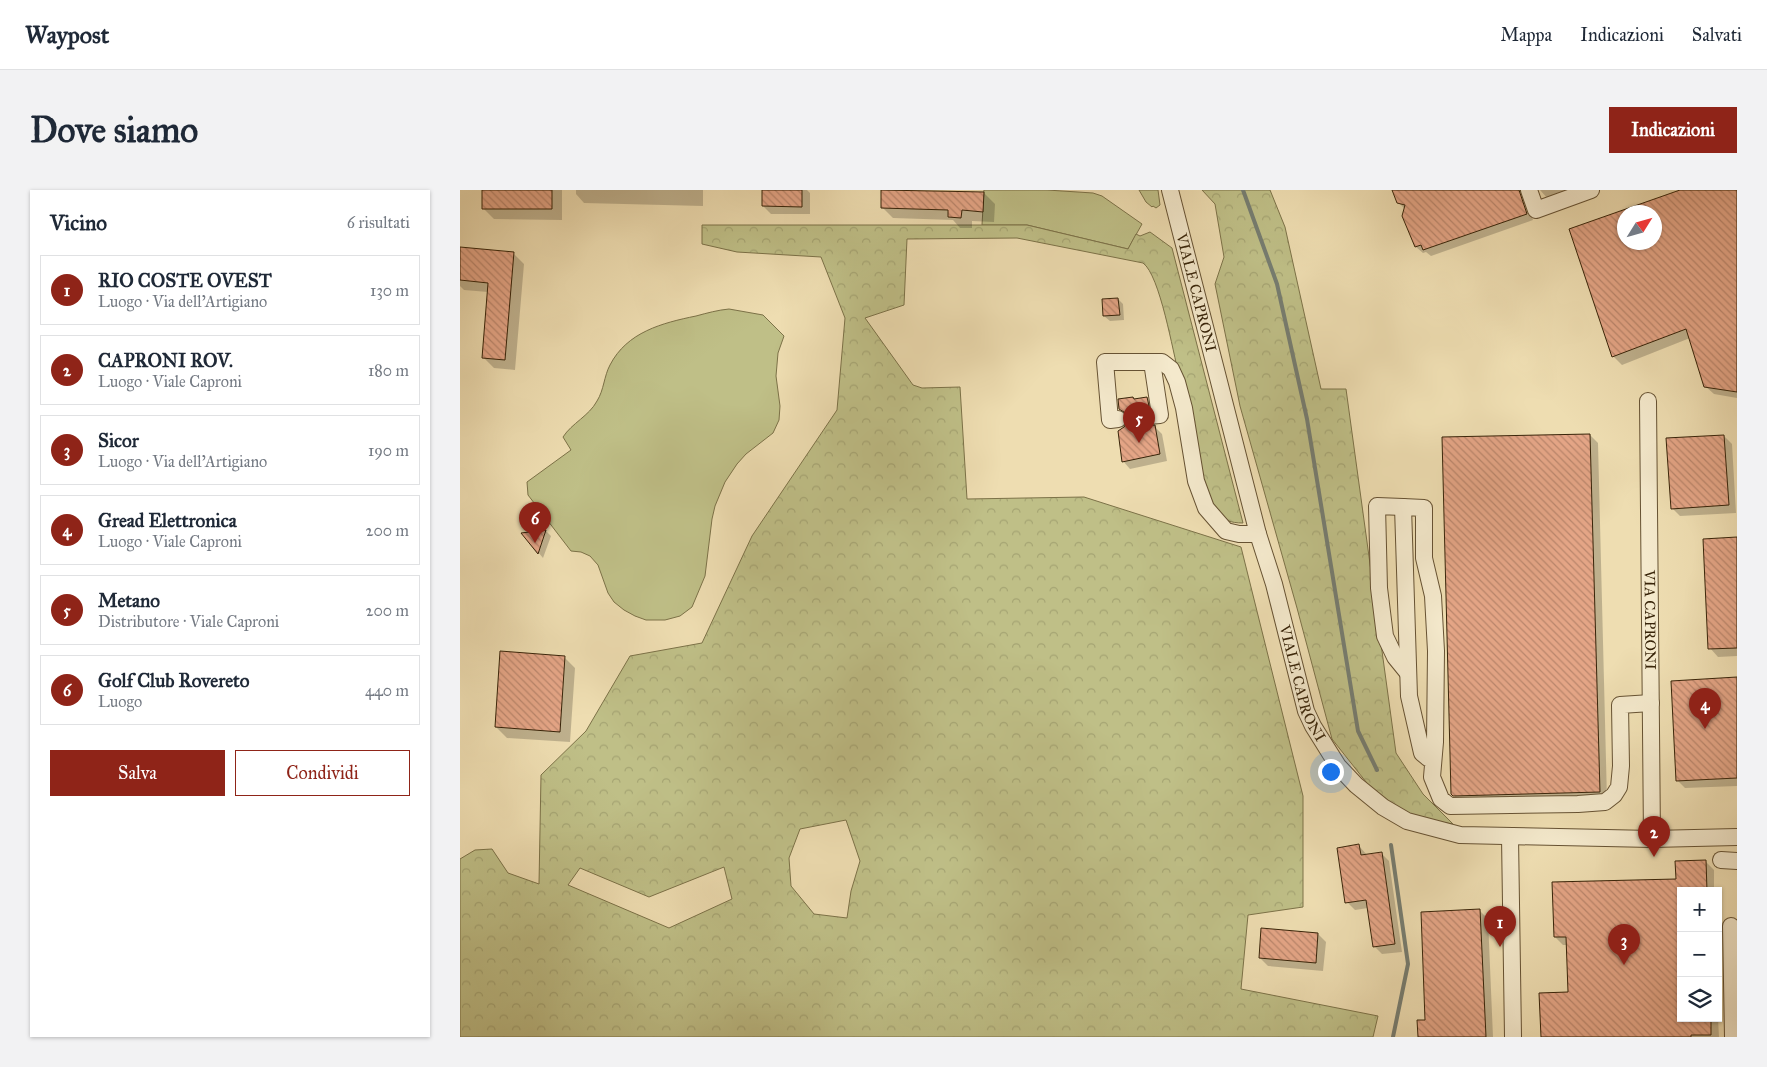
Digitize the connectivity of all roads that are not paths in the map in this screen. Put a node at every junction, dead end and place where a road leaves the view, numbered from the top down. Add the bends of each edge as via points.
1 (1170, 190) edge
2 (1529, 190) edge
3 (1591, 190) edge
4 (1152, 362) junction
5 (1648, 400) dead end
6 (1136, 417) dead end
7 (1118, 419) dead end
8 (1404, 507) junction
9 (1258, 534) junction
10 (1408, 673) junction
11 (1651, 702) junction
12 (1433, 759) junction
13 (1510, 837) junction
14 (1737, 837) edge
15 (1652, 839) junction
16 (1731, 926) dead end
17 (1513, 1037) edge
18 (1733, 1037) edge

1 - 9 street, VIALE CAPRONI
2 - 3 street via 1536,210
4 - 6 street via 1160,415
4 - 7 street via 1105,362 1110,420
4 - 9 street via 1162,362 1171,369 1177,382 1196,481 1206,508 1226,531
5 - 11 street, VIA CAPRONI
8 - 10 street
8 - 10 street via 1377,506 1379,588 1385,636 1395,657
8 - 12 street via 1424,508 1424,558 1432,596 1436,651
9 - 13 street, VIALE CAPRONI via 1306,711 1338,766 1383,807 1407,821 1460,836
10 - 12 street via 1409,696 1422,752
11 - 12 street via 1620,705 1619,787 1605,802 1450,806 1441,799 1432,777
11 - 15 street, VIA CAPRONI
13 - 15 street, VIALE CAPRONI
13 - 17 street
14 - 15 street, VIALE CAPRONI
16 - 18 street

